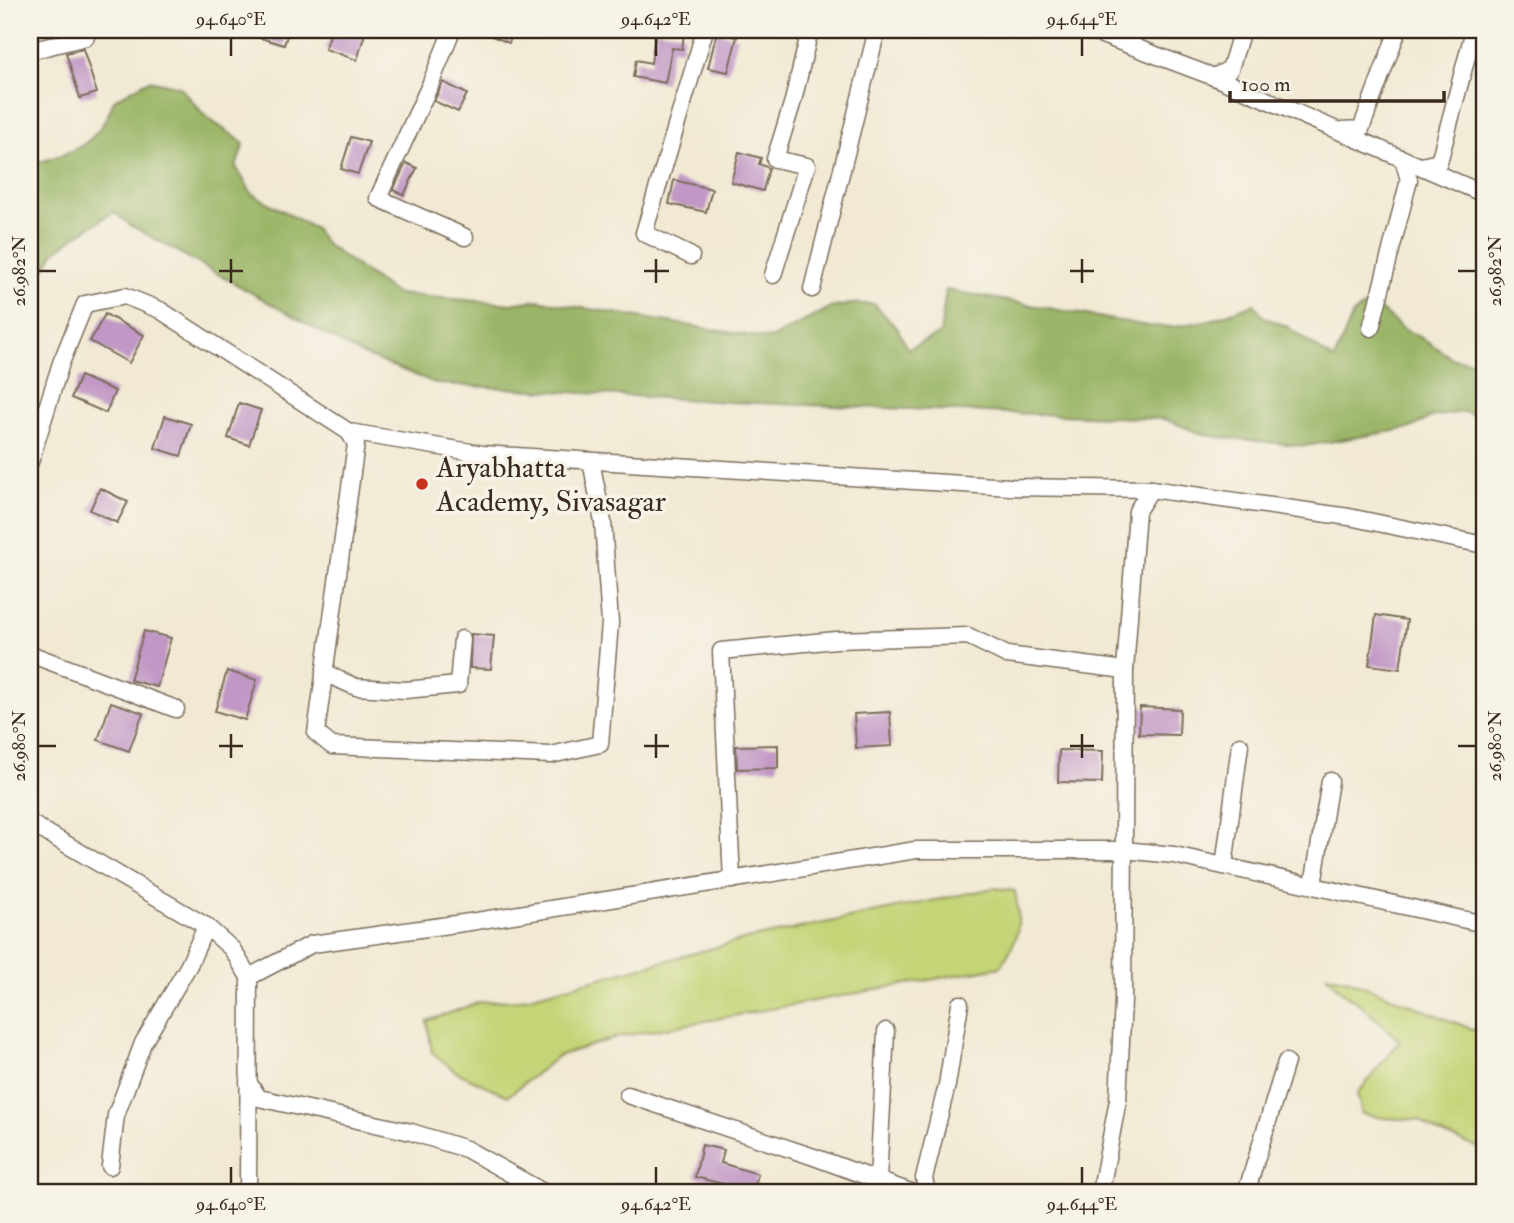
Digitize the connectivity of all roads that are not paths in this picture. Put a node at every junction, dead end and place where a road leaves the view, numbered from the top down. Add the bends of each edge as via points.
1 (452, 30) edge
2 (705, 30) edge
3 (810, 30) edge
4 (877, 30) edge
5 (1089, 30) edge
6 (1140, 30) edge
7 (1242, 30) edge
8 (1398, 30) edge
9 (1474, 30) edge
10 (86, 37) dead end
11 (1126, 43) junction
12 (30, 51) edge
13 (1214, 77) junction
14 (1336, 130) junction
15 (1404, 159) junction
16 (1421, 166) junction
17 (1484, 194) edge
18 (465, 237) dead end
19 (691, 256) dead end
20 (773, 275) dead end
21 (812, 289) dead end
22 (1371, 328) dead end
23 (349, 432) junction
24 (591, 461) junction
25 (30, 462) edge
26 (1151, 489) junction
27 (1484, 545) edge
28 (462, 639) dead end
29 (30, 654) edge
30 (1125, 670) junction
31 (324, 673) junction
32 (176, 709) dead end
33 (1240, 745) dead end
34 (1331, 781) dead end
35 (30, 823) edge
36 (1124, 850) junction
37 (1224, 866) junction
38 (732, 880) junction
39 (1313, 885) junction
40 (1484, 924) edge
41 (205, 926) junction
42 (249, 977) junction
43 (960, 1004) dead end
44 (886, 1031) dead end
45 (1286, 1062) dead end
46 (248, 1082) junction
47 (628, 1095) dead end
48 (110, 1166) dead end
49 (878, 1180) junction
50 (248, 1193) edge
51 (545, 1193) edge
52 (913, 1193) edge
53 (927, 1193) edge
54 (1099, 1193) edge
55 (1246, 1193) edge

1 - 18 street via 379,198
2 - 19 street via 645,233
3 - 20 street via 775,159 807,166
4 - 21 street
5 - 11 street
6 - 11 street
7 - 13 street via 1230,69
8 - 14 street via 1361,129
9 - 16 street via 1439,162
10 - 12 street
11 - 13 street
13 - 14 street
14 - 15 street
15 - 16 street
15 - 22 street via 1409,180
16 - 17 street
23 - 24 street via 483,454
23 - 25 street via 160,310 125,296 85,304
23 - 31 street via 355,444
24 - 26 street via 1010,487
24 - 31 street via 603,522 610,623 600,744 551,755 332,746 316,733
26 - 27 street via 1349,517
26 - 30 street via 1137,511
28 - 31 street via 458,685 405,690 355,687
29 - 32 street
30 - 36 street
30 - 38 street via 1007,655 968,636 835,640 722,651
33 - 37 street
34 - 39 street
35 - 41 street
36 - 37 street
36 - 38 street via 916,850
36 - 54 street via 1118,1100
37 - 39 street
38 - 42 street via 312,944
39 - 40 street
41 - 42 street via 232,949
41 - 48 street via 189,965 143,1043 116,1115
42 - 46 street
43 - 53 street via 947,1085 924,1178
44 - 49 street
45 - 55 street
46 - 50 street
46 - 51 street via 259,1098 466,1149
47 - 49 street
49 - 52 street

